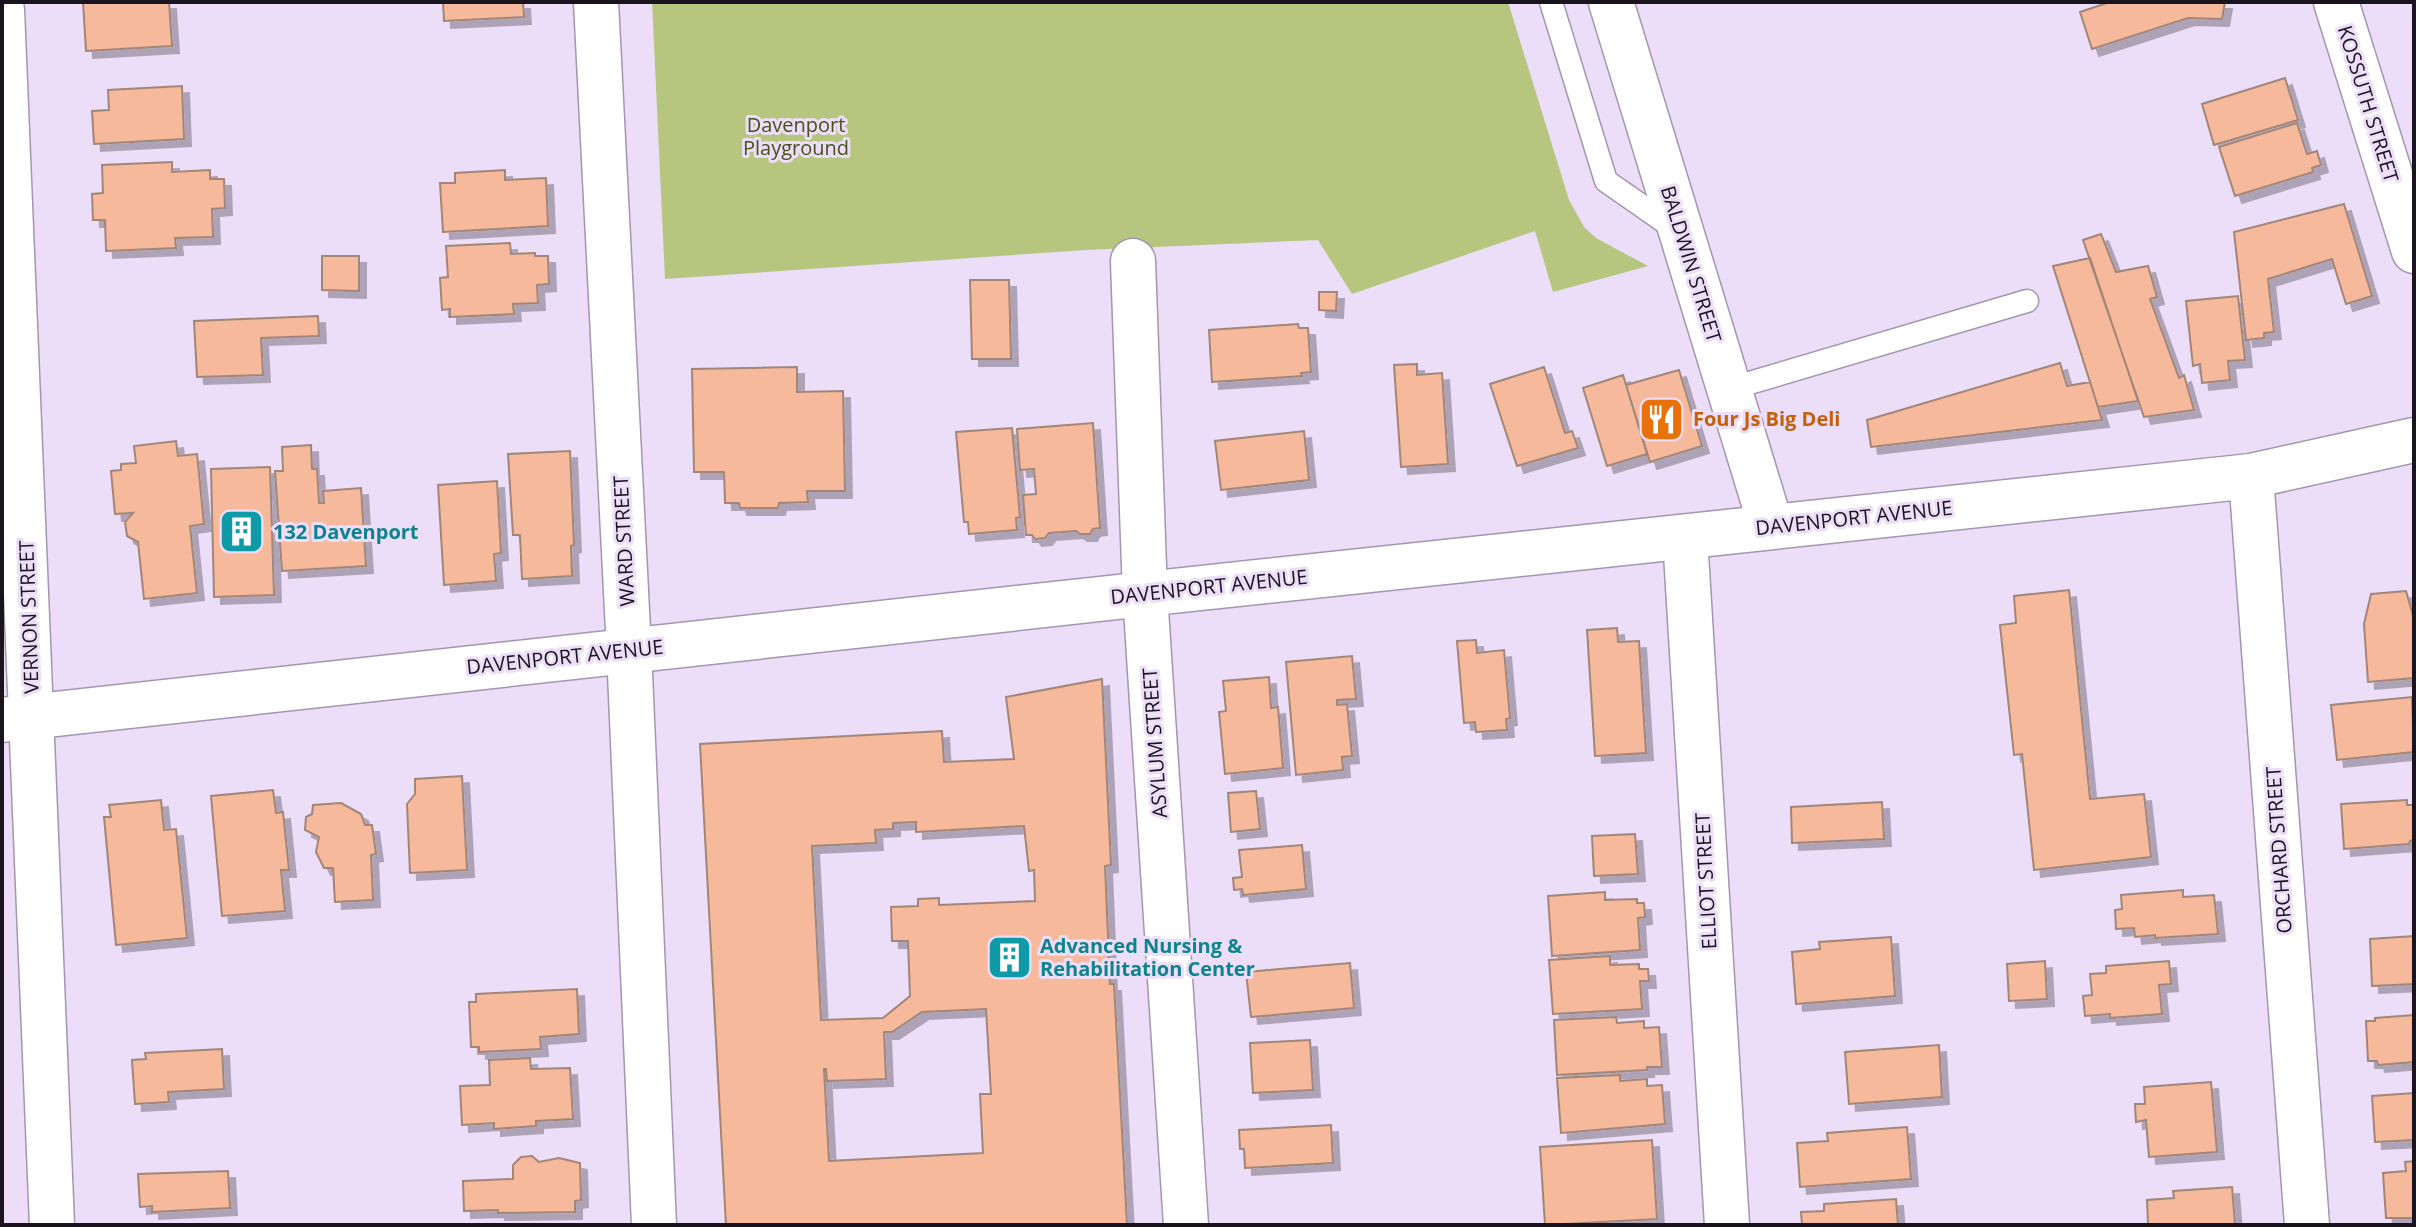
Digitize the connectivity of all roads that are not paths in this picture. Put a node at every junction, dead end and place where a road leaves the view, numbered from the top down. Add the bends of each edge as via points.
1 (596, 2) edge
2 (1551, 2) edge
3 (1611, 2) edge
4 (2336, 2) edge
5 (2, 10) edge
6 (1682, 234) junction
7 (2414, 251) edge
8 (1133, 261) dead end
9 (8, 296) edge
10 (2027, 301) dead end
11 (1729, 389) junction
12 (2414, 440) edge
13 (2251, 476) junction
14 (1771, 526) junction
15 (1685, 537) junction
16 (1145, 594) junction
17 (629, 650) junction
18 (18, 718) edge
19 (52, 1225) edge
20 (654, 1225) edge
21 (1186, 1225) edge
22 (1727, 1225) edge
23 (2307, 1225) edge

1 - 17 street, WARD STREET
2 - 6 lane via 1606,181
3 - 6 street, BALDWIN STREET
4 - 7 street, KOSSUTH STREET
5 - 9 street, VERNON STREET
6 - 11 street, BALDWIN STREET
8 - 16 street, ASYLUM STREET
9 - 18 street, VERNON STREET
10 - 11 lane
11 - 14 street, BALDWIN STREET
12 - 13 street, DAVENPORT AVENUE
13 - 14 street, DAVENPORT AVENUE
13 - 23 street, ORCHARD STREET
14 - 15 street, DAVENPORT AVENUE
15 - 16 street, DAVENPORT AVENUE
15 - 22 street, ELLIOT STREET
16 - 17 street, DAVENPORT AVENUE
16 - 21 street, ASYLUM STREET
17 - 18 street, DAVENPORT AVENUE
17 - 20 street, WARD STREET
18 - 19 street, VERNON STREET

